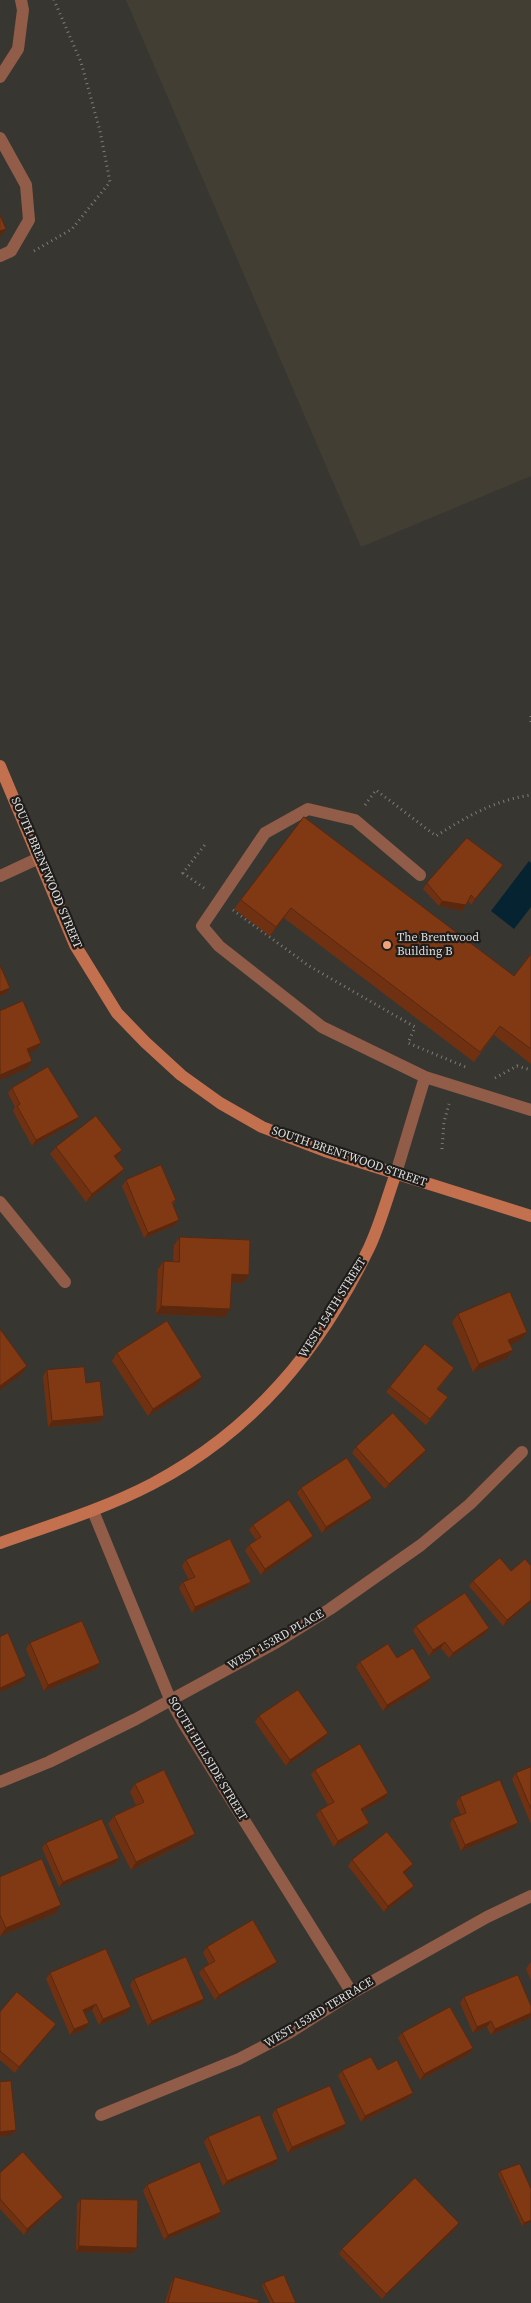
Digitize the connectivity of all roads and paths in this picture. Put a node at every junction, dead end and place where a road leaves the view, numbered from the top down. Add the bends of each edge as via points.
1 (20, 0) edge
2 (54, 0) edge
3 (0, 77) edge
4 (0, 138) edge
5 (32, 253) dead end
6 (0, 256) edge
7 (531, 716) edge
8 (531, 723) edge
9 (0, 766) edge
10 (531, 795) edge
11 (355, 820) junction
12 (207, 842) dead end
13 (40, 858) junction
14 (420, 875) dead end
15 (0, 876) edge
16 (220, 900) junction
17 (461, 1065) junction
18 (531, 1070) edge
19 (477, 1072) dead end
20 (425, 1077) junction
21 (493, 1079) dead end
22 (454, 1086) junction
23 (531, 1110) edge
24 (442, 1150) dead end
25 (396, 1173) junction
26 (0, 1202) edge
27 (531, 1216) edge
28 (65, 1282) dead end
29 (522, 1452) dead end
30 (93, 1511) junction
31 (0, 1543) edge
32 (170, 1699) junction
33 (0, 1782) edge
34 (531, 1896) edge
35 (352, 1993) junction
36 (101, 2115) dead end

1 - 3 street via 18,49
2 - 5 path via 81,62 110,182 72,229
4 - 6 street via 26,185 29,220 11,250
7 - 8 path
9 - 13 street, SOUTH BRENTWOOD STREET
10 - 11 path via 471,813 436,836 376,790
11 - 14 street
11 - 16 street via 308,809 265,833
12 - 16 path via 183,872
13 - 15 street
13 - 25 street, SOUTH BRENTWOOD STREET via 75,945 117,1013 181,1075 262,1127
16 - 17 path via 309,966 415,1027 408,1043
16 - 20 street via 202,926 219,946 322,1027
17 - 19 path
17 - 22 path
18 - 21 path via 517,1066
20 - 22 street
20 - 25 street
22 - 23 street
22 - 24 path via 444,1122
25 - 27 street, SOUTH BRENTWOOD STREET
25 - 30 street, WEST 154TH STREET via 370,1247 345,1293 310,1348 273,1394 230,1434 187,1464
26 - 28 street
29 - 32 street, WEST 153RD PLACE via 470,1504 372,1580 277,1642
30 - 31 street, WEST 154TH STREET
30 - 32 street, SOUTH HILLSIDE STREET
32 - 33 street, WEST 153RD PLACE via 49,1762
32 - 35 street, SOUTH HILLSIDE STREET
34 - 35 street, WEST 153RD TERRACE via 487,1917
35 - 36 street, WEST 153RD TERRACE via 289,2033 239,2059

